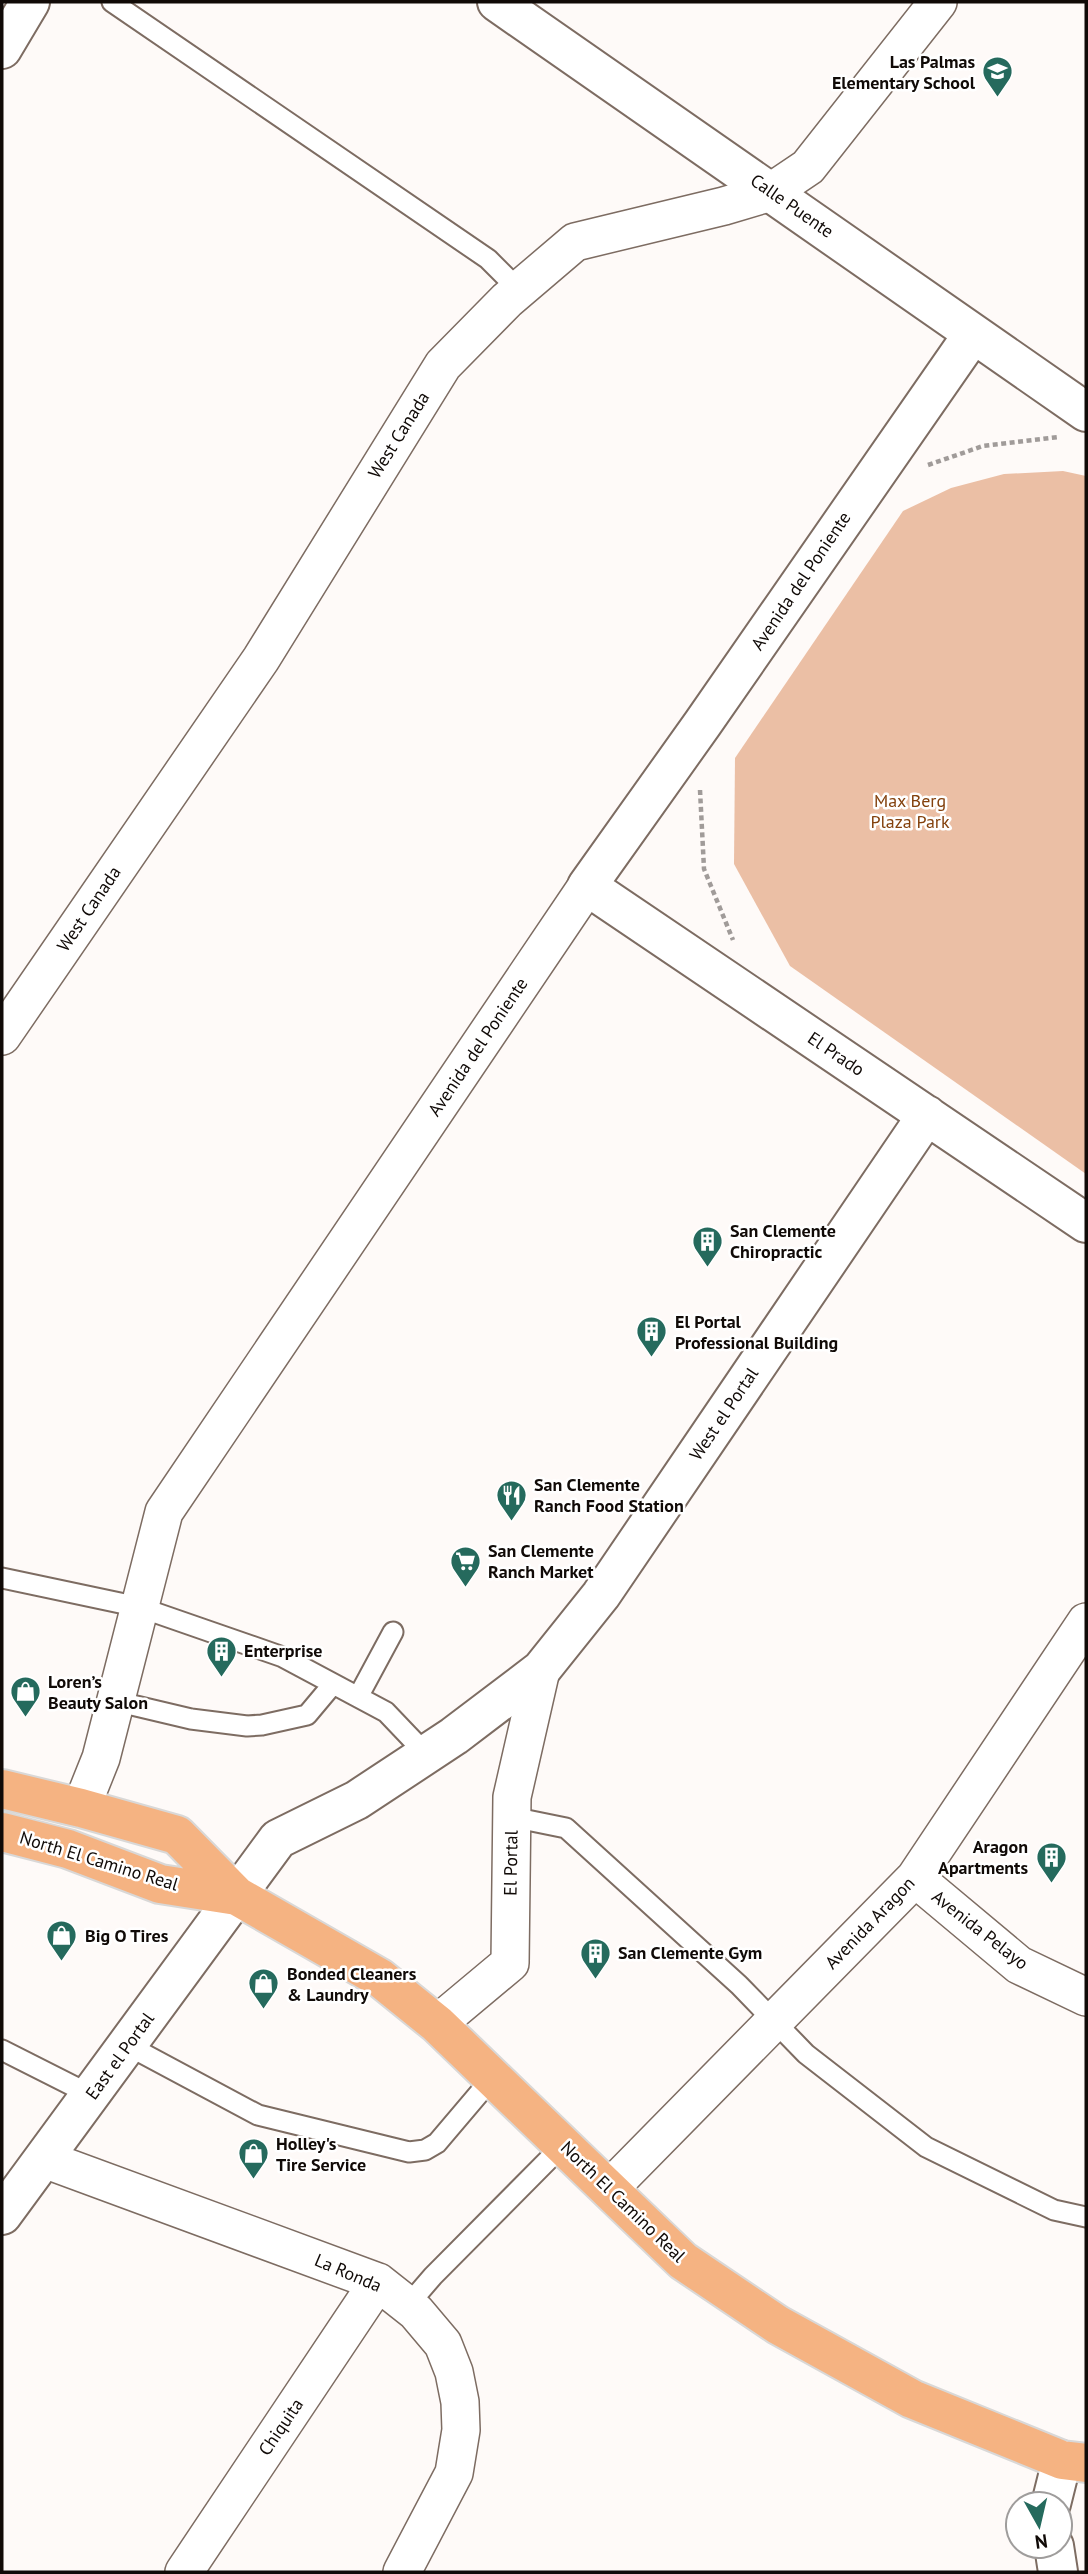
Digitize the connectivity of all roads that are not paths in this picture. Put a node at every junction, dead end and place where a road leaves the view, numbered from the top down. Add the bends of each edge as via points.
1 (30, 2) edge
2 (112, 2) edge
3 (496, 2) edge
4 (938, 2) edge
5 (2, 49) edge
6 (771, 192) junction
7 (519, 290) junction
8 (973, 334) junction
9 (1074, 424) edge
10 (587, 886) junction
11 (2, 1036) edge
12 (928, 1115) junction
13 (1086, 1223) edge
14 (2, 1578) edge
15 (139, 1607) junction
16 (1086, 1622) edge
17 (393, 1632) dead end
18 (541, 1670) junction
19 (333, 1684) junction
20 (358, 1697) junction
21 (115, 1701) junction
22 (427, 1755) junction
23 (2, 1790) edge
24 (81, 1808) junction
25 (512, 1816) junction
26 (2, 1832) edge
27 (915, 1878) junction
28 (237, 1896) junction
29 (1086, 1997) edge
30 (774, 2021) junction
31 (437, 2024) junction
32 (127, 2045) junction
33 (2, 2050) edge
34 (493, 2077) junction
35 (91, 2095) junction
36 (564, 2145) junction
37 (44, 2159) junction
38 (610, 2188) junction
39 (2, 2215) edge
40 (1086, 2217) edge
41 (378, 2282) junction
42 (408, 2305) junction
43 (1074, 2461) edge
44 (1058, 2490) edge
45 (184, 2572) edge
46 (402, 2572) edge

1 - 5 street
2 - 7 lane via 488,259
3 - 6 street, Calle Puente
4 - 6 street, West Canada via 808,167
6 - 7 street, West Canada via 575,242
6 - 8 street, Calle Puente
7 - 11 street, West Canada via 443,365 261,659
8 - 9 street, Calle Puente
8 - 10 street, Avenida del Poniente
10 - 12 street, El Prado
10 - 15 street, Avenida del Poniente via 164,1512
12 - 13 street, El Prado
12 - 18 street, West el Portal via 601,1595
14 - 15 lane
15 - 19 lane via 283,1657
15 - 21 street, Avenida del Poniente
16 - 27 street, Avenida Aragon
17 - 20 lane
18 - 22 street, West el Portal
18 - 25 street, El Portal via 512,1797
19 - 20 lane
19 - 21 lane via 307,1714 262,1725 191,1719
20 - 22 lane via 386,1712
21 - 24 street, Avenida del Poniente via 101,1758
22 - 28 street, West el Portal via 357,1800 278,1839
23 - 24 main road, North El Camino Real
24 - 28 main road, North El Camino Real via 177,1835
25 - 30 lane via 566,1828
25 - 31 street, El Portal via 510,1963
26 - 28 main road, North El Camino Real via 68,1849 160,1884
27 - 29 street, Avenida Pelayo via 1019,1965
27 - 30 street, Avenida Aragon
28 - 31 main road, North El Camino Real via 380,1978
28 - 32 street, East el Portal
30 - 38 street, Avenida Aragon
30 - 40 lane via 806,2054 926,2147 1055,2210
31 - 34 main road, North El Camino Real
32 - 34 lane via 258,2115 409,2152 438,2143
32 - 35 street, East el Portal
33 - 35 lane
34 - 36 main road, North El Camino Real
35 - 37 street, East el Portal
36 - 38 main road, North El Camino Real
36 - 42 lane
37 - 39 street, East el Portal
37 - 41 street, La Ronda
38 - 43 main road, North El Camino Real via 683,2261 778,2325 912,2399
41 - 42 street, La Ronda
41 - 45 street, Chiquita
42 - 46 street, La Ronda via 443,2344 454,2372 461,2430 454,2473
43 - 44 street

